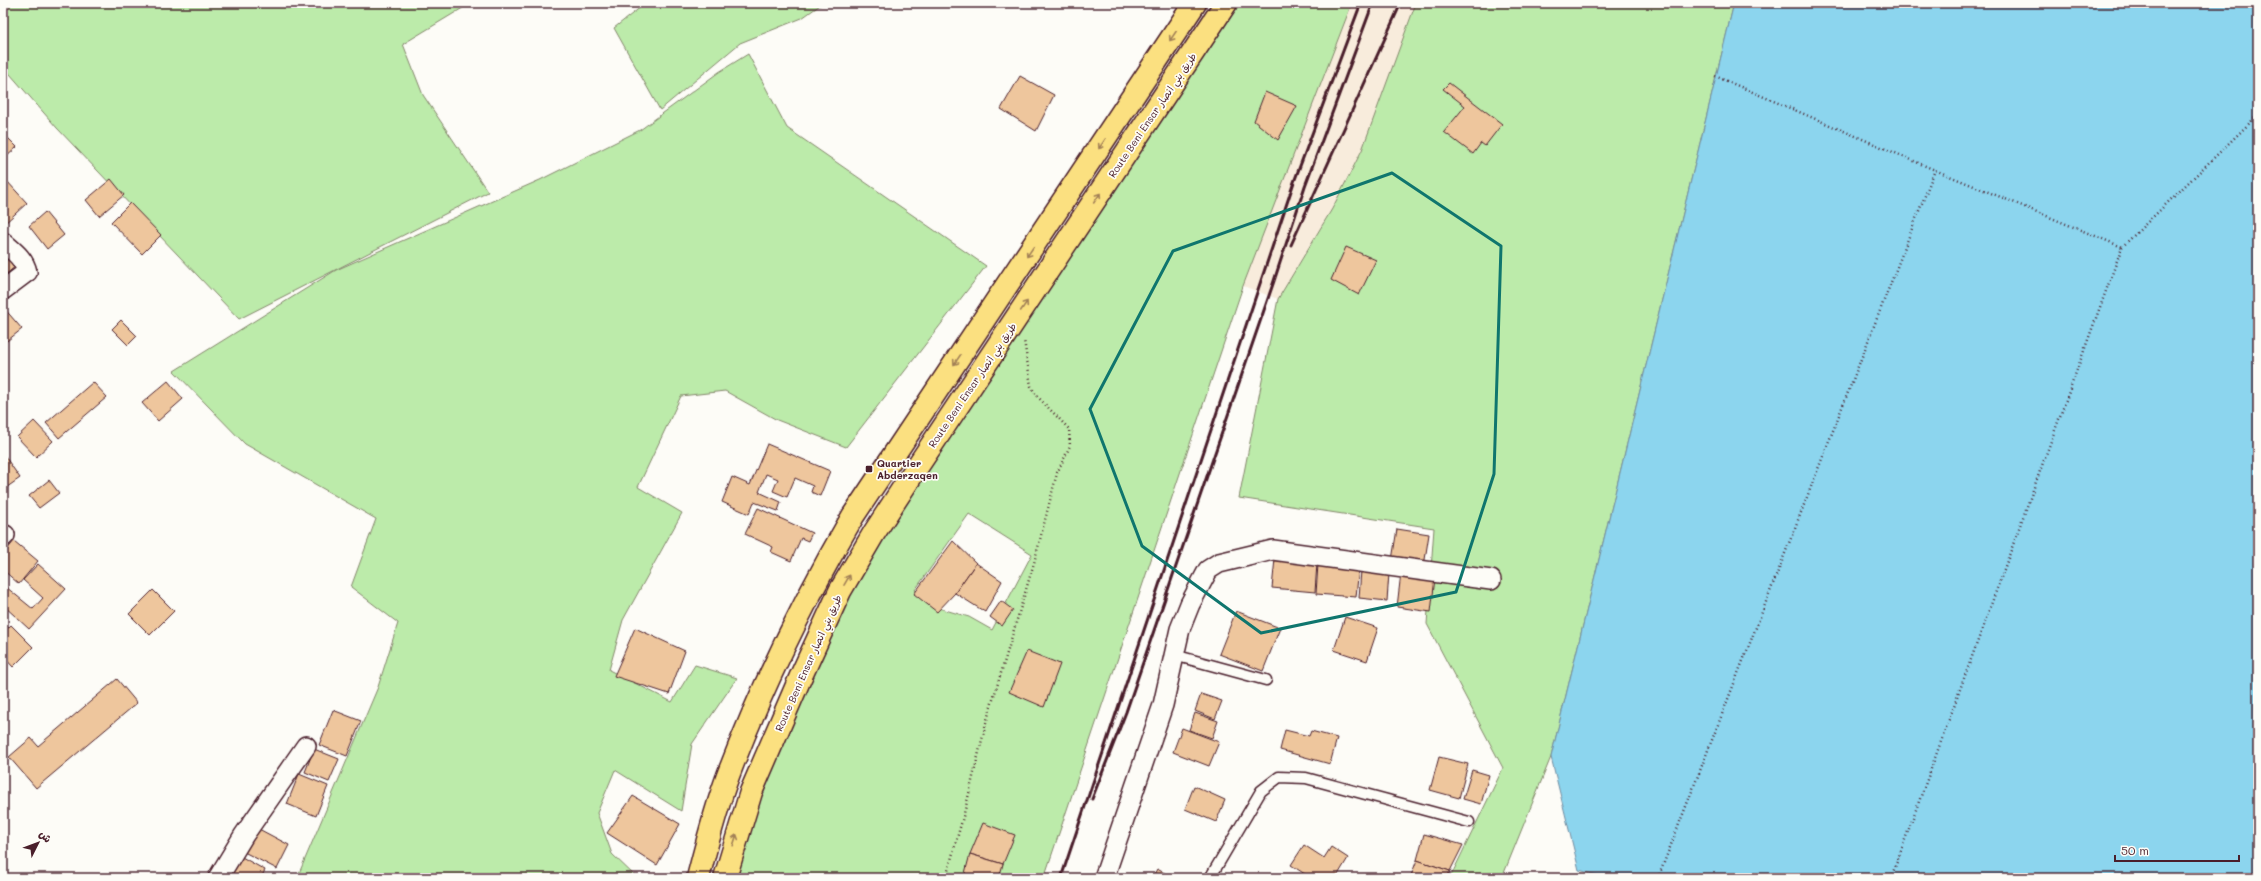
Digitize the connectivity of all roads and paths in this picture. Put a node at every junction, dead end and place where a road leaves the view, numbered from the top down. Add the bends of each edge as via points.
1 (1195, 3) edge
2 (1226, 3) edge
3 (1715, 76) dead end
4 (2258, 115) edge
5 (1934, 170) junction
6 (3, 242) edge
7 (2122, 247) junction
8 (3, 290) edge
9 (1021, 311) junction
10 (1491, 580) dead end
11 (1174, 655) junction
12 (1266, 680) dead end
13 (306, 746) dead end
14 (1469, 822) dead end
15 (218, 878) edge
16 (698, 878) edge
17 (725, 878) edge
18 (946, 878) edge
19 (1104, 878) edge
20 (1210, 878) edge
21 (1658, 878) edge
22 (1891, 878) edge

1 -> 16 highway via 853,516 824,566 779,654 728,774
9 -> 2 highway, Route Beni Ensar طريق بني انصار
3 - 5 path
4 - 7 path
5 - 7 path
5 - 21 path
6 - 8 street via 20,258 27,272
7 - 22 path
17 -> 9 highway, Route Beni Ensar طريق بني انصار via 751,792 840,591 896,498
9 - 18 path via 1031,386 1036,395 1069,429 1070,446 1057,473 1034,563 986,723
10 - 11 street via 1273,550 1248,555 1219,563 1208,570 1185,616
11 - 12 lane
11 - 19 street via 1163,705
13 - 15 street via 244,835
14 - 20 lane via 1306,778 1279,777 1261,791

